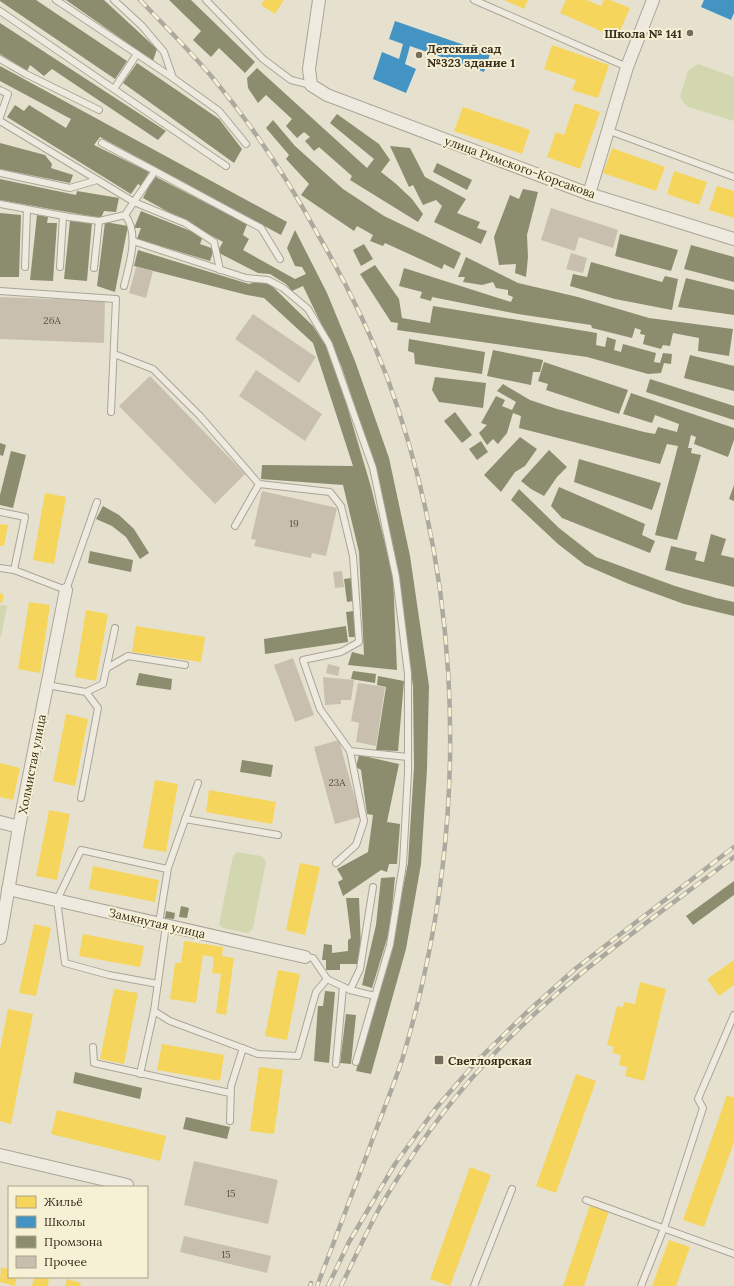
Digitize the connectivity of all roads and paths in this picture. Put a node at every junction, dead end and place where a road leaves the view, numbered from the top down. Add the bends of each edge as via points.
1 (56, 0) edge
2 (114, 0) edge
3 (206, 0) edge
4 (319, 0) edge
5 (474, 0) edge
6 (654, 0) edge
7 (0, 11) edge
8 (137, 54) junction
9 (0, 59) edge
10 (626, 67) junction
11 (173, 78) junction
12 (311, 85) junction
13 (114, 89) junction
14 (0, 90) edge
15 (99, 110) dead end
16 (0, 117) edge
17 (0, 121) edge
18 (607, 130) junction
19 (102, 143) dead end
20 (246, 144) dead end
21 (226, 166) dead end
22 (154, 171) junction
23 (0, 173) edge
24 (734, 177) edge
25 (97, 180) junction
26 (589, 194) junction
27 (134, 202) junction
28 (0, 204) edge
29 (27, 209) junction
30 (125, 215) junction
31 (63, 216) junction
32 (100, 220) junction
33 (734, 239) edge
34 (133, 241) junction
35 (280, 259) dead end
36 (26, 267) dead end
37 (60, 267) dead end
38 (94, 268) dead end
39 (220, 270) junction
40 (124, 286) dead end
41 (0, 291) edge
42 (114, 354) junction
43 (111, 412) dead end
44 (259, 484) junction
45 (97, 502) dead end
46 (0, 512) edge
47 (235, 526) dead end
48 (0, 568) edge
49 (14, 570) junction
50 (66, 590) junction
51 (115, 628) dead end
52 (185, 665) dead end
53 (107, 668) junction
54 (48, 685) junction
55 (86, 692) junction
56 (350, 751) junction
57 (408, 757) junction
58 (198, 783) dead end
59 (80, 798) dead end
60 (185, 819) junction
61 (0, 822) edge
62 (19, 827) junction
63 (278, 835) dead end
64 (336, 863) dead end
65 (167, 869) junction
66 (373, 887) dead end
67 (8, 889) junction
68 (57, 900) junction
69 (163, 924) junction
70 (0, 938) edge
71 (305, 956) joint
72 (327, 979) junction
73 (158, 984) junction
74 (343, 987) junction
75 (350, 990) junction
76 (375, 996) junction
77 (154, 1011) junction
78 (734, 1016) edge
79 (93, 1047) dead end
80 (243, 1048) junction
81 (356, 1062) dead end
82 (336, 1064) dead end
83 (140, 1074) junction
84 (230, 1093) junction
85 (230, 1121) dead end
86 (0, 1155) edge
87 (127, 1185) dead end
88 (512, 1189) dead end
89 (586, 1200) dead end
90 (664, 1228) junction
91 (734, 1254) edge
92 (474, 1286) edge
93 (641, 1286) edge

1 - 8 lane
2 - 11 lane via 142,26 164,52
3 - 12 lane via 263,59 291,80
4 - 12 street via 309,69
5 - 10 lane
6 - 10 street
7 - 13 lane
8 - 11 lane
8 - 13 lane
9 - 15 lane
10 - 18 street
11 - 20 lane via 219,111
12 - 26 street, улица Римского-Корсакова via 327,95
13 - 21 lane
14 - 16 lane via 8,94
17 - 25 lane
18 - 24 lane
18 - 26 street
19 - 22 lane
22 - 27 lane
22 - 35 lane via 261,228
23 - 25 lane via 70,188
25 - 27 lane
26 - 33 street, улица Римского-Корсакова
27 - 30 lane
27 - 39 lane via 185,223 214,242
28 - 29 lane
29 - 31 lane
29 - 36 lane
30 - 32 lane
30 - 34 lane via 130,221
31 - 32 lane
31 - 37 lane
32 - 38 lane
34 - 39 lane
34 - 40 lane
39 - 57 lane via 246,278 268,280 283,288 308,309 329,344 373,468 396,576 408,674
41 - 42 lane via 116,299
42 - 43 lane
42 - 44 lane via 153,369 200,416
44 - 47 lane
44 - 56 lane via 330,492 341,506 353,556 359,642 341,652 303,660 320,708
45 - 50 lane
46 - 49 lane via 25,517
48 - 49 lane
49 - 50 lane
50 - 54 street, Холмистая улица
51 - 53 lane
52 - 53 lane via 128,656
53 - 55 lane via 103,684
54 - 55 lane
54 - 62 street, Холмистая улица
55 - 59 lane via 98,708
56 - 57 lane
56 - 64 lane via 364,821 356,845
57 - 76 lane via 403,864 390,945
58 - 60 lane
60 - 63 lane
60 - 65 lane
61 - 62 street
62 - 67 street, Холмистая улица
65 - 68 lane via 81,850
65 - 69 lane
66 - 75 lane via 360,969
67 - 68 street, Замкнутая улица
67 - 70 street, Холмистая улица
68 - 69 street, Замкнутая улица
68 - 73 lane via 65,963 109,975
69 - 71 street, Замкнутая улица
69 - 73 lane
71 - 72 lane via 313,958
72 - 74 lane
72 - 80 lane via 316,992 298,1056 258,1054
73 - 77 lane
74 - 75 lane
74 - 82 lane
75 - 76 lane
76 - 81 lane
77 - 80 lane via 170,1021
77 - 83 lane
78 - 90 lane via 698,1099 703,1108
79 - 83 lane via 94,1063
80 - 84 lane
83 - 84 lane
84 - 85 lane
86 - 87 street
88 - 92 lane
89 - 90 lane
90 - 91 lane
90 - 93 lane

